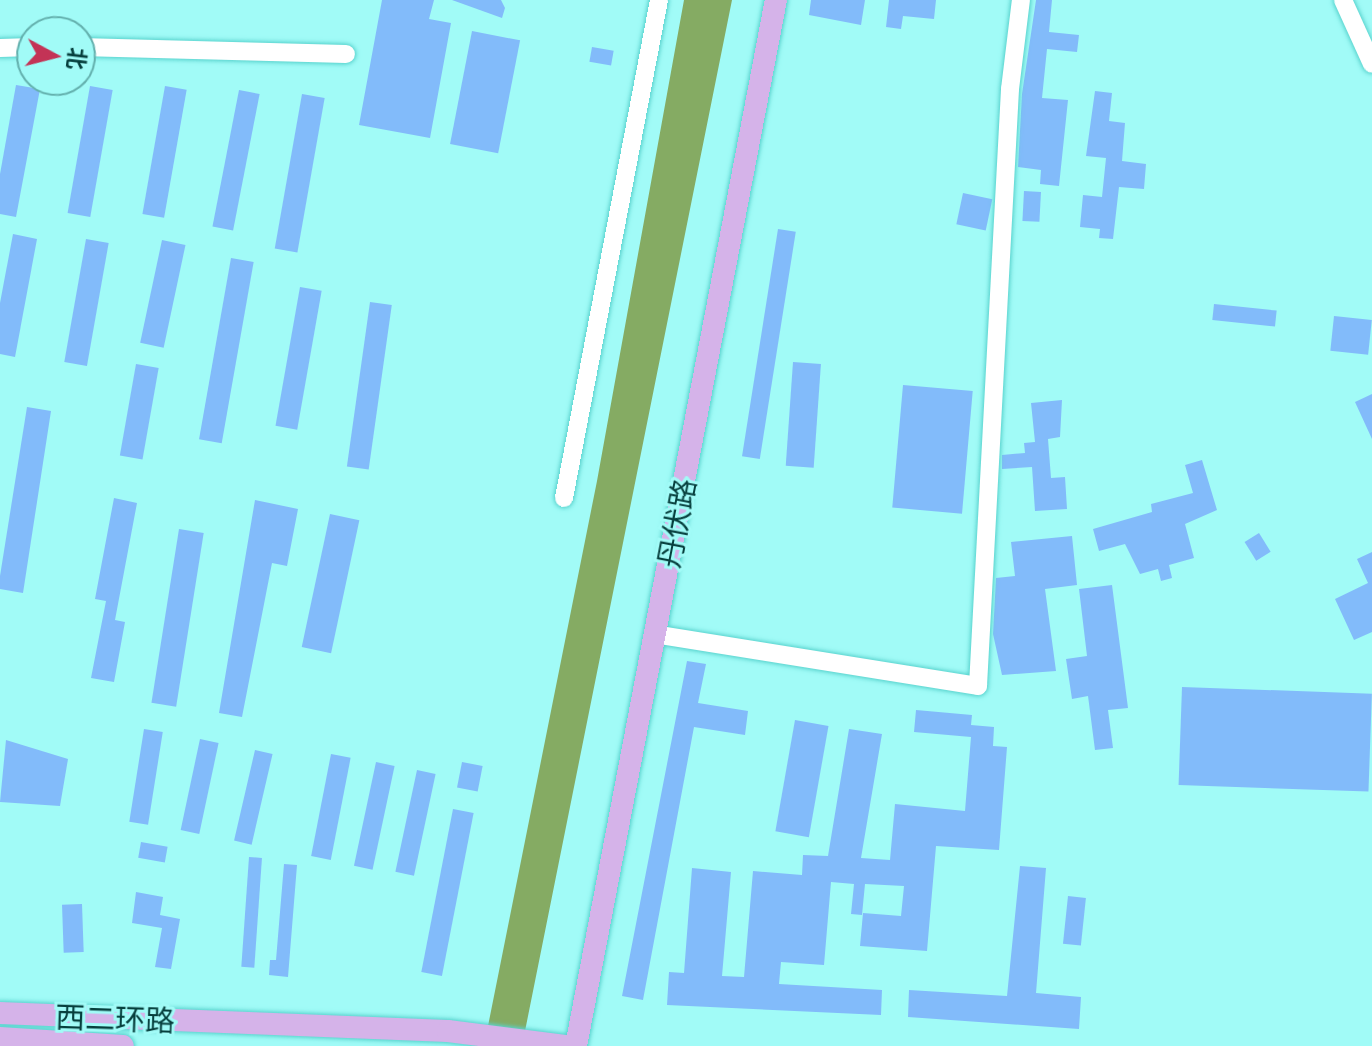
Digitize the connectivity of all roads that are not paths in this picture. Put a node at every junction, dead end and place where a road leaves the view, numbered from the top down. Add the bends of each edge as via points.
1 (659, 0) edge
2 (776, 0) edge
3 (1021, 0) edge
4 (1343, 0) edge
5 (96, 47) edge
6 (346, 54) dead end
7 (1372, 64) edge
8 (564, 498) dead end
9 (654, 634) junction
10 (0, 1013) edge
11 (0, 1038) edge
12 (93, 1045) edge
13 (123, 1046) edge
14 (565, 1046) edge
15 (576, 1046) edge

1 - 8 street
2 - 9 main road, 丹伏路
3 - 9 street via 1010,89 978,686
4 - 7 street
5 - 6 street
9 - 15 main road, 丹伏路
10 - 14 main road, 西二环路 via 448,1031
11 - 12 main road, 西二环路
12 - 13 main road, 西二环路

